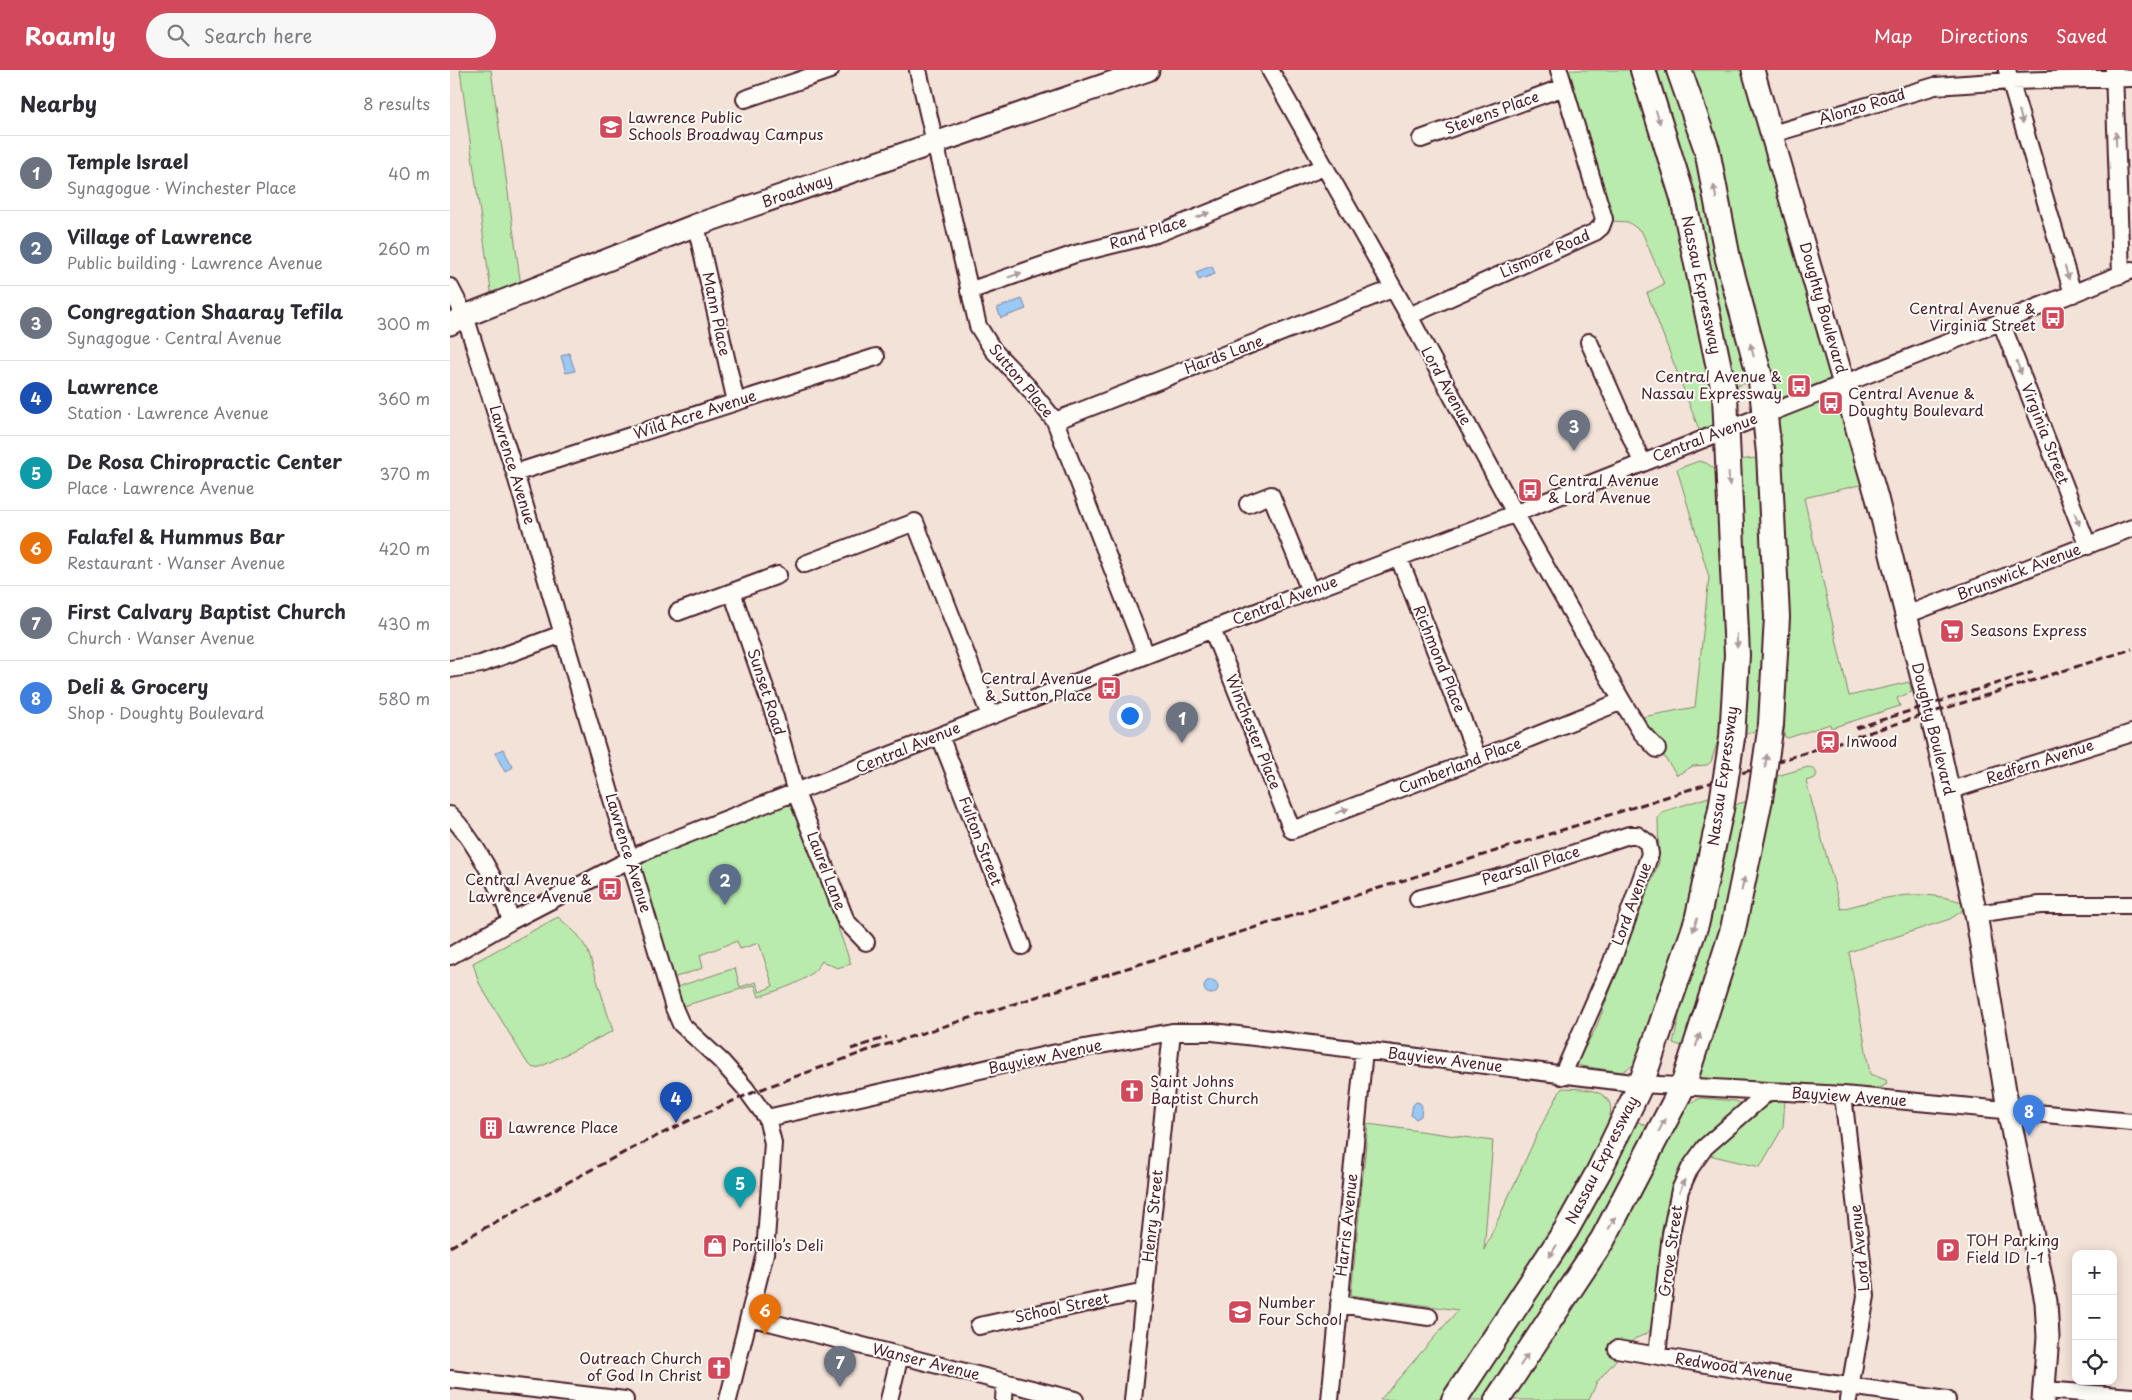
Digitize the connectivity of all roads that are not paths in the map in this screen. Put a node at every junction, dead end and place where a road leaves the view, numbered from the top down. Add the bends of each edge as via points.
1 (918, 70) edge
2 (1148, 70) edge
3 (1270, 70) edge
4 (1559, 70) edge
5 (1643, 70) edge
6 (1679, 70) edge
7 (1753, 70) edge
8 (825, 71) edge
9 (2114, 74) edge
10 (2009, 76) edge
11 (2132, 78) edge
12 (1564, 86) junction
13 (745, 99) dead end
14 (1772, 134) junction
15 (1421, 139) dead end
16 (936, 144) junction
17 (1324, 167) junction
18 (696, 225) junction
19 (2126, 272) edge
20 (450, 287) edge
21 (1392, 289) junction
22 (969, 291) junction
23 (2073, 294) junction
24 (1409, 316) junction
25 (458, 320) edge
26 (2001, 322) junction
27 (1589, 342) dead end
28 (876, 357) dead end
29 (1844, 382) junction
30 (736, 402) junction
31 (1765, 415) junction
32 (1055, 422) junction
33 (1726, 430) junction
34 (1642, 462) junction
35 (514, 473) junction
36 (1248, 504) dead end
37 (1515, 513) junction
38 (2132, 528) edge
39 (2088, 546) junction
40 (1399, 558) junction
41 (805, 564) dead end
42 (778, 575) dead end
43 (1310, 591) junction
44 (732, 592) junction
45 (678, 612) dead end
46 (1906, 615) junction
47 (1212, 629) junction
48 (562, 634) junction
49 (1146, 655) junction
50 (450, 669) edge
51 (1622, 701) junction
52 (990, 716) junction
53 (2132, 733) edge
54 (940, 736) junction
55 (1657, 749) dead end
56 (1478, 759) junction
57 (1948, 791) junction
58 (796, 793) junction
59 (450, 815) edge
60 (1297, 828) joint
61 (1644, 838) joint
62 (630, 858) junction
63 (1418, 899) dead end
64 (2132, 905) edge
65 (1976, 914) junction
66 (511, 921) junction
67 (866, 942) dead end
68 (1022, 946) dead end
69 (450, 956) edge
70 (1172, 1032) junction
71 (1364, 1050) junction
72 (1562, 1076) junction
73 (1641, 1084) junction
74 (1683, 1086) junction
75 (1768, 1092) junction
76 (1843, 1095) junction
77 (2008, 1109) junction
78 (767, 1118) junction
79 (2132, 1122) edge
80 (1146, 1290) junction
81 (1339, 1304) junction
82 (749, 1317) junction
83 (1429, 1317) dead end
84 (979, 1326) dead end
85 (1617, 1348) dead end
86 (900, 1355) junction
87 (1657, 1355) junction
88 (450, 1379) edge
89 (1005, 1382) junction
90 (1850, 1393) edge
91 (536, 1394) edge
92 (2044, 1395) edge
93 (2132, 1397) edge
94 (625, 1400) edge
95 (728, 1400) edge
96 (889, 1400) edge
97 (1004, 1400) edge
98 (1075, 1400) edge
99 (1133, 1400) edge
100 (1330, 1400) edge
101 (1454, 1400) edge
102 (1497, 1400) edge
103 (1947, 1400) edge

1 - 16 street, Sutton Place
2 - 16 main road, Broadway
3 - 17 street, Lord Avenue
4 - 12 street, Lismore Road
5 -> 33 highway, Nassau Expressway via 1683,198 1725,396
31 -> 6 highway via 1761,382 1728,259 1707,150
7 - 14 main road, Doughty Boulevard
8 - 13 street
9 - 10 street, Alonzo Road
9 - 11 street, Alonzo Road
19 -> 9 street
10 - 14 street, Alonzo Road via 1935,86
10 -> 23 street
12 - 15 street, Stevens Place
12 - 24 street, Lismore Road via 1604,219 1601,227
14 - 29 main road, Doughty Boulevard
16 - 18 main road, Broadway
16 - 22 street, Sutton Place
17 - 21 street, Lord Avenue
22 -> 17 street, Rand Place via 1075,254 1156,234
18 - 25 main road, Broadway
18 - 30 street, Mann Place
19 - 23 street, Central Avenue
20 - 25 street, Lawrence Avenue
21 - 24 street, Lord Avenue
21 - 32 street, Hards Lane
22 - 32 street, Sutton Place via 984,338
23 - 26 street, Central Avenue
24 - 37 street, Lord Avenue
25 - 35 street, Lawrence Avenue
26 - 29 street, Central Avenue
26 -> 39 street, Virginia Street
27 - 34 street
28 - 30 street, Wild Acre Avenue
29 - 31 street, Central Avenue
29 - 46 main road, Doughty Boulevard
30 - 35 street, Wild Acre Avenue
31 - 33 street, Central Avenue
74 -> 31 highway, bridge via 1733,929 1760,799 1771,724 1777,617
32 - 49 street, Sutton Place
33 - 34 street, Central Avenue
33 -> 73 highway, Nassau Expressway, bridge via 1737,655 1732,738 1721,809 1697,921
34 - 37 street, Central Avenue
35 - 48 street, Lawrence Avenue
36 - 43 street via 1271,495
37 - 40 street, Central Avenue
37 - 51 street, Lord Avenue
38 - 39 street, Brunswick Avenue
39 - 46 street, Brunswick Avenue
40 - 43 street, Central Avenue
40 - 56 street, Richmond Place
41 - 52 street via 915,522
42 - 44 street
43 - 47 street, Central Avenue
44 - 45 street
44 - 58 street, Sunset Road via 775,717
46 - 57 main road, Doughty Boulevard
47 - 49 street, Central Avenue
47 - 60 street, Winchester Place via 1292,830
48 - 50 street via 481,664
48 - 62 street, Lawrence Avenue
49 - 52 street, Central Avenue
51 - 55 street, Lord Avenue via 1641,732
51 - 56 street, Cumberland Place
52 - 54 street, Central Avenue
53 - 57 street, Redfern Avenue
54 - 58 street, Central Avenue
54 - 68 street, Fulton Street
60 -> 56 street, Cumberland Place
57 - 65 main road, Doughty Boulevard
58 - 62 street, Central Avenue
58 - 67 street, Laurel Lane via 846,922
59 - 66 street via 470,839 507,906
61 - 63 street, Pearsall Place via 1629,835 1505,876
61 - 72 street, Lord Avenue via 1650,854 1608,971
62 - 66 street, Central Avenue
62 - 78 street, Lawrence Avenue via 681,1024 726,1067
64 - 65 street via 2040,905
65 - 77 main road, Doughty Boulevard
66 - 69 street, Central Avenue
70 - 71 street, Bayview Avenue via 1213,1032
70 - 78 street, Bayview Avenue via 1051,1054
70 - 80 street, Henry Street
71 - 72 street, Bayview Avenue
71 - 81 street, Harris Avenue
72 - 73 street, Bayview Avenue
73 - 74 street, Bayview Avenue
73 -> 101 highway, Nassau Expressway via 1570,1224
74 - 75 street, Bayview Avenue
102 -> 74 highway via 1603,1239
75 - 76 street, Bayview Avenue
87 -> 75 street, Grove Street via 1671,1234 1680,1190 1705,1147
76 - 77 street, Bayview Avenue
76 - 90 street, Lord Avenue via 1866,1296
77 - 79 street, Bayview Avenue
77 - 92 main road, Doughty Boulevard via 2046,1302 2048,1337
78 - 82 street, Lawrence Avenue via 773,1143 769,1222
80 - 84 street, School Street
80 - 99 street, Henry Street
81 - 83 street
81 - 100 street, Harris Avenue
82 - 86 street, Wanser Avenue
82 - 95 street, Lawrence Avenue
85 - 87 street, Redwood Avenue
86 - 89 street, Wanser Avenue
86 - 96 street
87 - 90 street, Redwood Avenue
88 - 91 street
89 - 97 street
89 - 98 street, Wanser Avenue
90 - 103 street, Redwood Avenue
91 - 94 street
92 - 93 street

